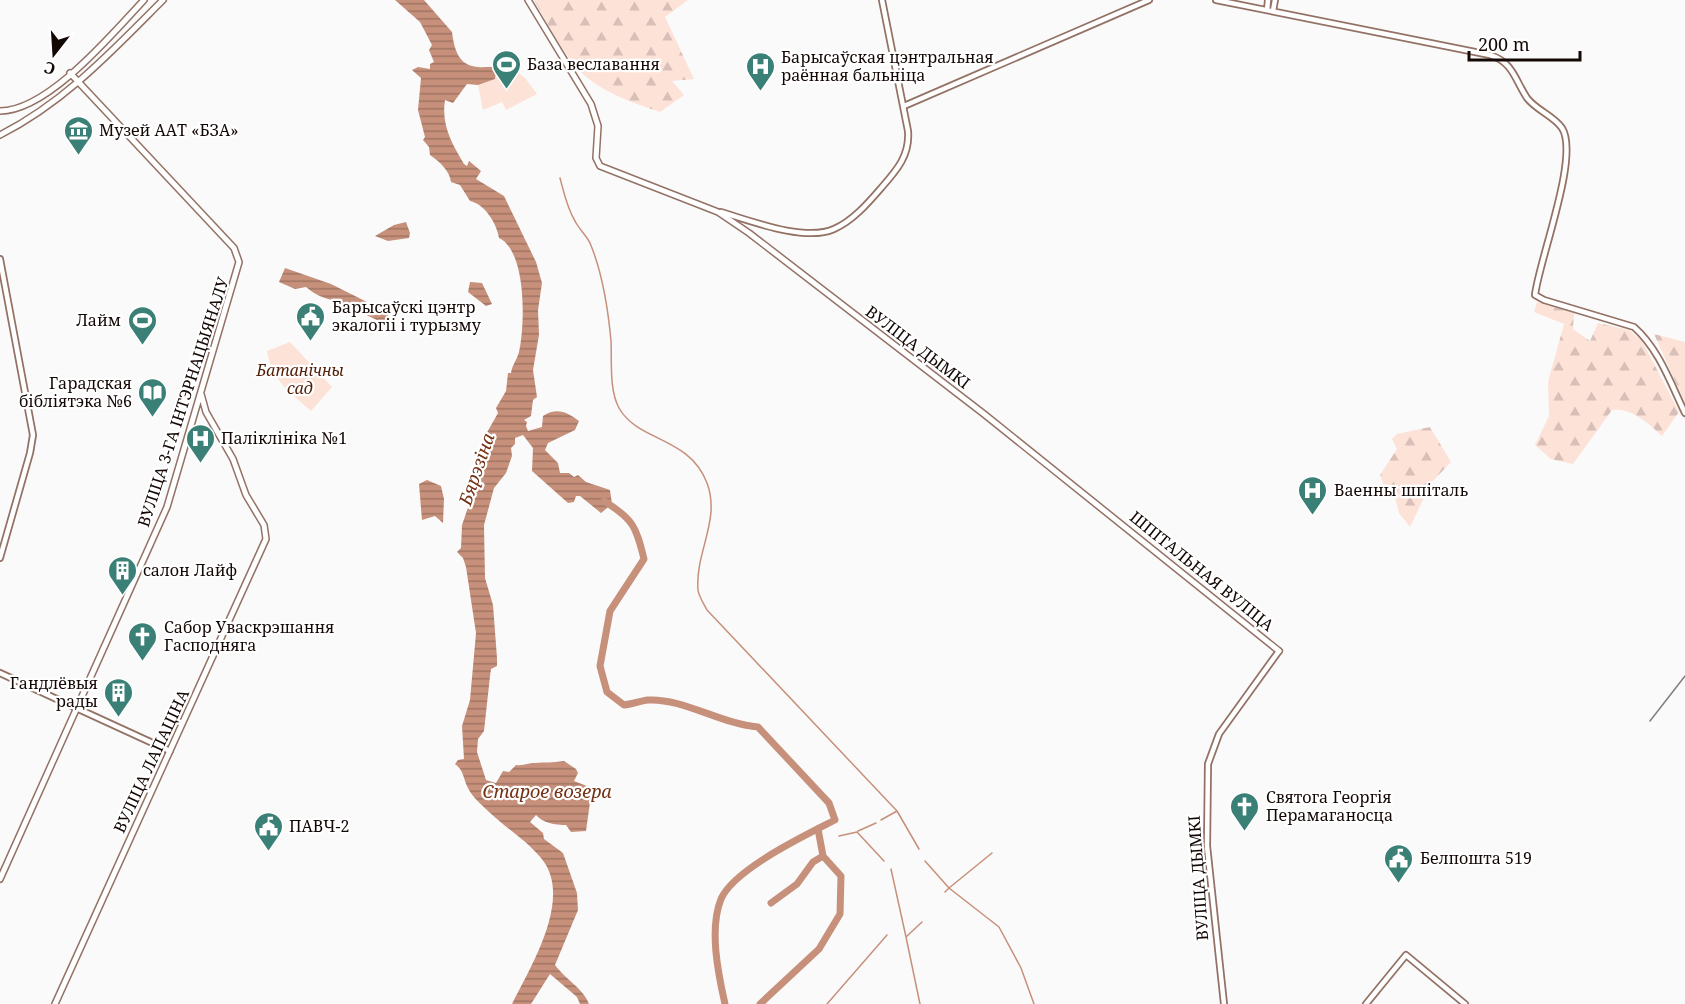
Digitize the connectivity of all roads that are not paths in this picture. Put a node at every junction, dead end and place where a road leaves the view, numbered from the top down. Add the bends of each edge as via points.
1 (144, 0) edge
2 (163, 0) edge
3 (528, 0) edge
4 (882, 0) edge
5 (1149, 0) edge
6 (1216, 0) edge
7 (1268, 0) edge
8 (1275, 0) edge
9 (1267, 10) junction
10 (1273, 11) junction
11 (70, 73) junction
12 (79, 83) junction
13 (904, 106) junction
14 (0, 111) edge
15 (0, 135) edge
16 (718, 212) junction
17 (753, 221) junction
18 (749, 233) junction
19 (0, 259) edge
20 (201, 393) junction
21 (206, 412) junction
22 (1685, 413) edge
23 (194, 416) junction
24 (1070, 483) joint
25 (0, 558) edge
26 (1279, 651) joint
27 (0, 673) edge
28 (78, 707) junction
29 (1211, 750) joint
30 (170, 751) junction
31 (0, 879) edge
32 (55, 1004) edge
33 (1224, 1004) edge
34 (1366, 1004) edge
35 (1465, 1004) edge

1 - 11 main road
2 - 12 main road
3 - 16 main road, ВУЛІЦА ДЫМКІ via 591,104 598,126 596,158 600,166
4 - 13 street
5 - 13 street
6 - 9 street
7 - 9 street
8 - 10 street
9 - 10 street
10 - 22 street via 1490,55 1510,65 1529,100 1562,127 1566,138 1559,197 1535,295 1634,327 1651,346
11 - 12 main road, ВУЛІЦА 3-ГА ІНТЭРНАЦЫЯНАЛУ
11 - 14 main road via 27,106
12 - 15 main road via 45,110
12 - 20 main road, ВУЛІЦА 3-ГА ІНТЭРНАЦЫЯНАЛУ via 238,256 235,283
13 - 17 street via 909,141 904,158 878,192 846,223 830,231 812,233
16 - 17 street
16 - 18 main road, ВУЛІЦА ДЫМКІ
17 - 18 street
18 - 24 main road, ВУЛІЦА ДЫМКІ
19 - 25 street via 33,435
20 - 21 main road
20 - 23 main road, ВУЛІЦА 3-ГА ІНТЭРНАЦЫЯНАЛУ
21 - 23 main road
21 - 30 main road, ВУЛІЦА ЛАПАЦІНА via 266,529 263,547
23 - 28 main road, ВУЛІЦА 3-ГА ІНТЭРНАЦЫЯНАЛУ via 167,507
24 - 26 main road, ШПІТАЛЬНАЯ ВУЛІЦА
26 - 29 street, ШПІТАЛЬНАЯ ВУЛІЦА
27 - 28 street
28 - 30 street
28 - 31 main road, ВУЛІЦА 3-ГА ІНТЭРНАЦЫЯНАЛУ
29 - 33 street, ВУЛІЦА ДЫМКІ via 1207,846
30 - 32 main road, ВУЛІЦА ЛАПАЦІНА
34 - 35 street via 1406,955

